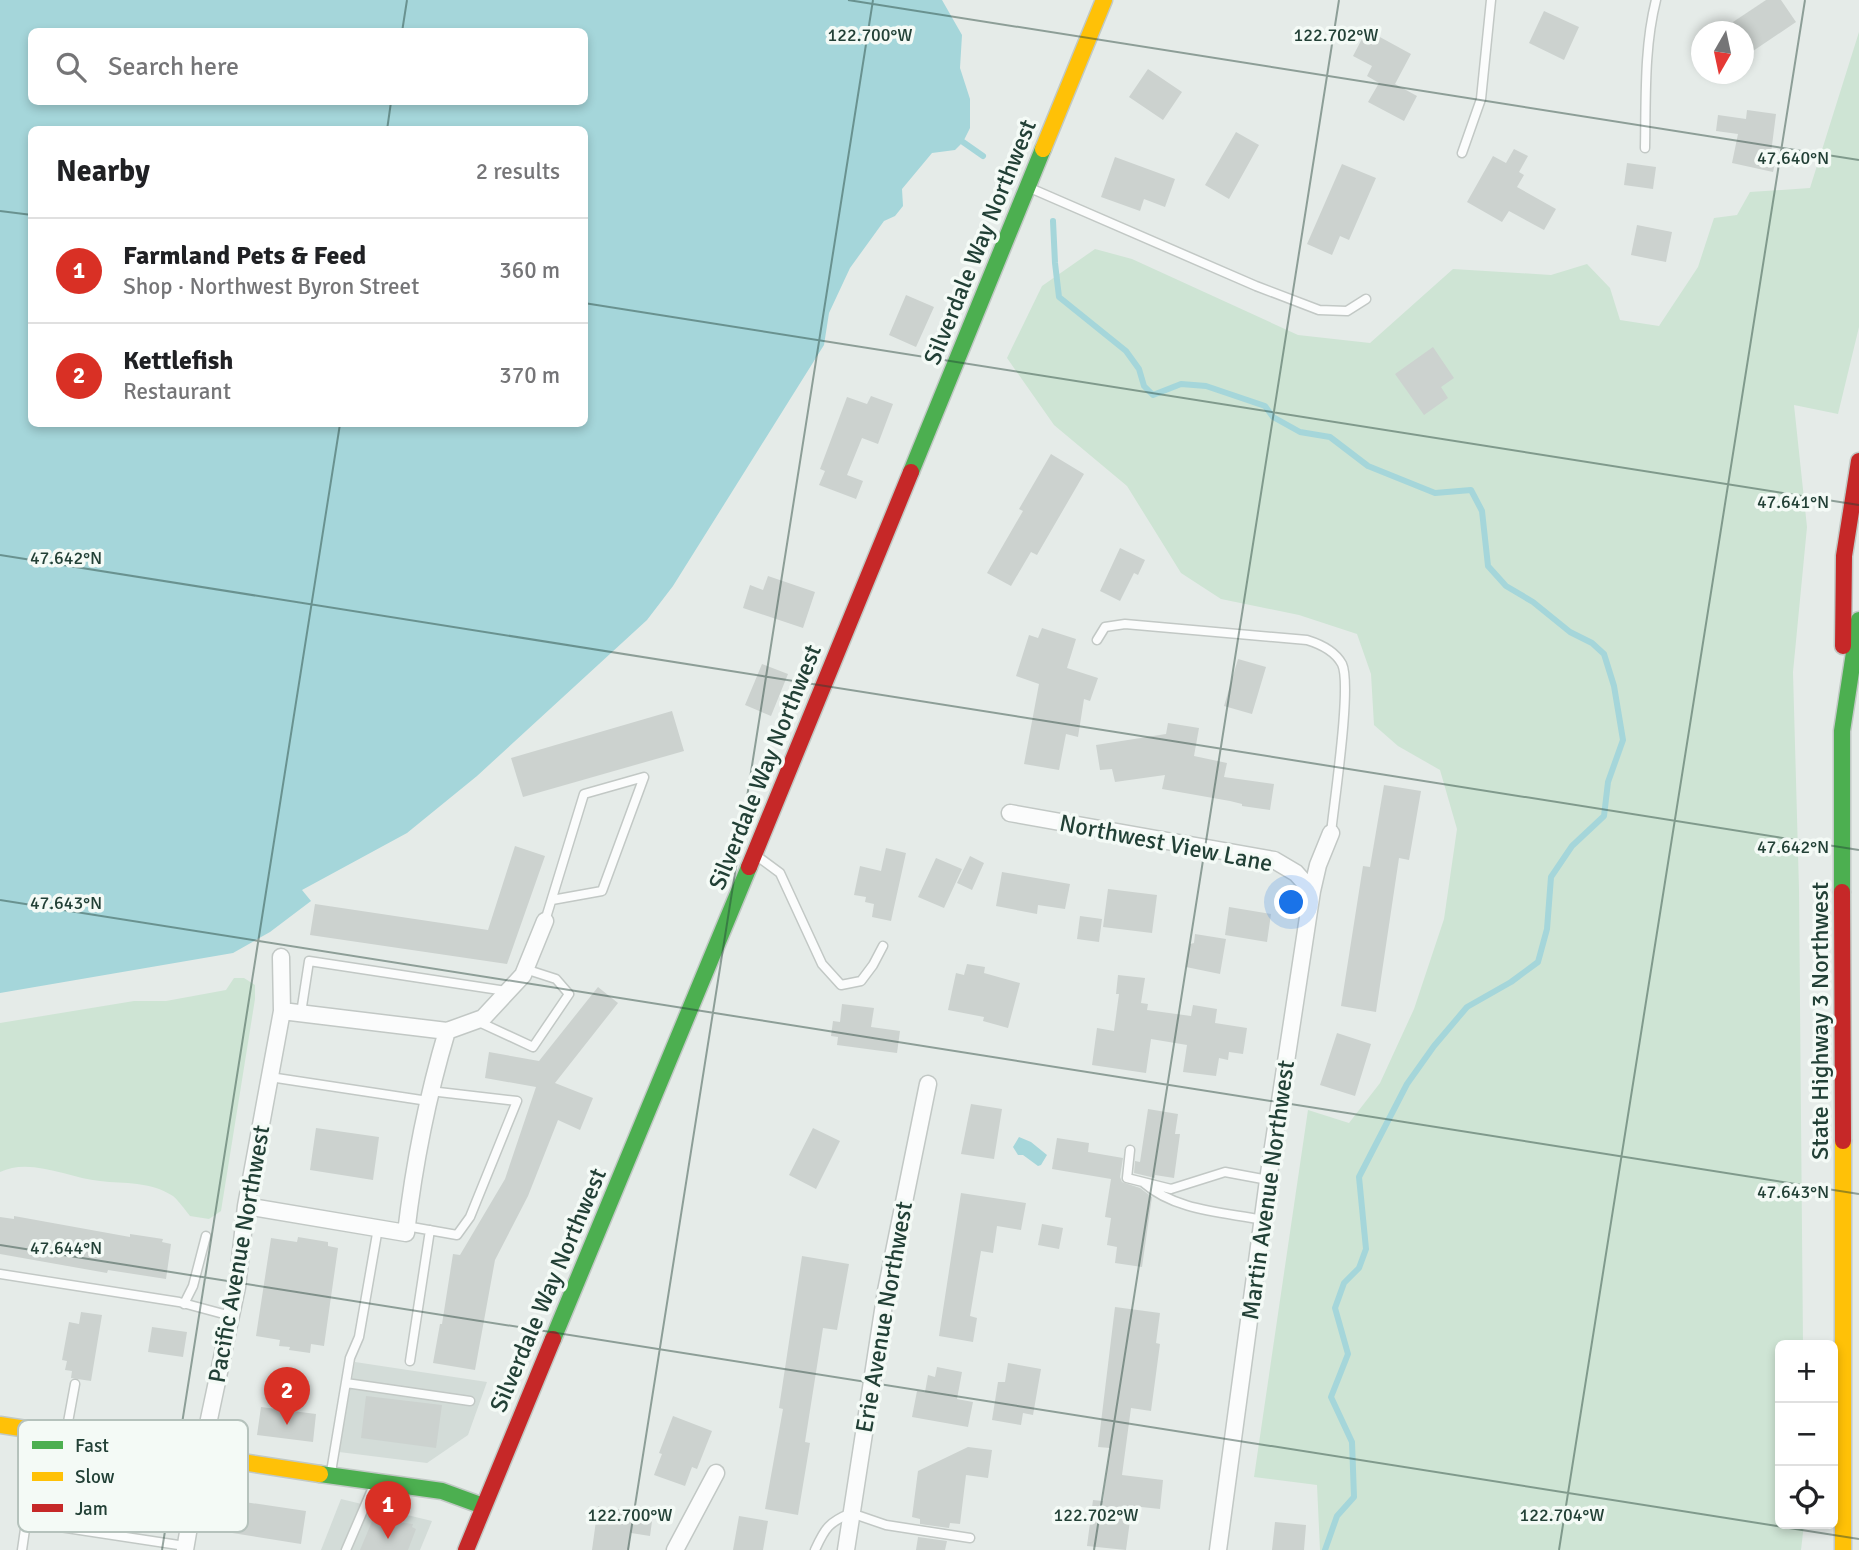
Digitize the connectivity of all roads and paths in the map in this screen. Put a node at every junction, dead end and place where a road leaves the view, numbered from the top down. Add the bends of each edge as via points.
1 (1104, 0) edge
2 (1491, 0) edge
3 (1656, 0) edge
4 (1645, 148) dead end
5 (1462, 153) dead end
6 (1027, 186) junction
7 (1366, 299) dead end
8 (1859, 461) edge
9 (1859, 620) edge
10 (1097, 640) dead end
11 (1842, 731) junction
12 (1010, 813) dead end
13 (1331, 833) joint
14 (754, 854) junction
15 (1312, 891) junction
16 (552, 900) junction
17 (545, 920) joint
18 (883, 946) dead end
19 (281, 957) dead end
20 (526, 969) junction
21 (508, 991) junction
22 (282, 1011) junction
23 (301, 1013) junction
24 (476, 1021) junction
25 (447, 1031) junction
26 (270, 1077) junction
27 (928, 1084) dead end
28 (429, 1096) junction
29 (1130, 1150) dead end
30 (1268, 1180) junction
31 (1143, 1182) junction
32 (246, 1206) junction
33 (1263, 1220) junction
34 (407, 1226) junction
35 (378, 1228) junction
36 (430, 1230) junction
37 (205, 1236) dead end
38 (0, 1274) edge
39 (184, 1304) junction
40 (231, 1316) junction
41 (410, 1361) dead end
42 (346, 1383) junction
43 (75, 1384) dead end
44 (470, 1401) dead end
45 (69, 1420) edge
46 (209, 1420) edge
47 (0, 1425) edge
48 (18, 1428) edge
49 (248, 1464) edge
50 (716, 1473) dead end
51 (331, 1475) junction
52 (376, 1481) junction
53 (483, 1506) junction
54 (851, 1513) junction
55 (25, 1532) edge
56 (88, 1532) edge
57 (970, 1538) dead end
58 (185, 1548) edge
59 (22, 1550) edge
60 (346, 1550) edge
61 (466, 1550) edge
62 (674, 1550) edge
63 (815, 1550) edge
64 (846, 1550) edge
65 (1218, 1550) edge
66 (1843, 1550) edge

1 - 6 main road, Silverdale Way Northwest
2 - 5 lane via 1481,99
3 - 4 lane via 1647,69
6 - 7 lane via 1319,310 1347,311
6 - 14 main road, Silverdale Way Northwest
8 - 11 main road via 1844,556
9 - 11 main road, State Highway 3 Northwest
10 - 13 lane via 1105,627 1125,624 1307,640 1327,649 1342,666 1345,678
11 - 66 main road, State Highway 3 Northwest
12 - 15 street, Northwest View Lane via 1274,860 1297,873
13 - 15 street, Martin Avenue Northwest
14 - 18 lane via 780,873 822,964 841,985 861,981
14 - 53 main road, Silverdale Way Northwest
15 - 30 street, Martin Avenue Northwest
16 - 16 lane via 602,891 644,776 584,794
16 - 17 lane
17 - 20 street
19 - 22 street, Pacific Avenue Northwest
20 - 21 street
20 - 24 lane via 556,979 569,994 533,1047
21 - 23 lane via 309,961
21 - 24 street
22 - 23 street
22 - 26 street, Pacific Avenue Northwest
23 - 25 street
24 - 25 street
25 - 28 street
26 - 28 lane
26 - 32 street, Pacific Avenue Northwest
27 - 54 street, Erie Avenue Northwest via 886,1291
28 - 34 street via 416,1151
28 - 36 lane via 517,1101 470,1217 457,1235
29 - 31 lane via 1127,1178
30 - 31 lane via 1224,1171 1171,1189
30 - 33 street, Martin Avenue Northwest
31 - 33 lane via 1172,1202
32 - 35 street
32 - 40 street, Pacific Avenue Northwest
33 - 65 street, Martin Avenue Northwest
34 - 35 street via 406,1233
34 - 36 lane
35 - 42 lane
36 - 41 lane
37 - 39 lane
38 - 39 lane
39 - 40 lane
40 - 46 street, Pacific Avenue Northwest
42 - 44 lane
42 - 51 lane
43 - 45 lane
47 - 48 main road
49 - 51 main road
50 - 62 street
51 - 52 main road
52 - 53 main road via 442,1491
52 - 60 lane
53 - 61 main road, Silverdale Way Northwest
54 - 57 lane via 886,1525
54 - 63 lane via 825,1528
54 - 64 street, Erie Avenue Northwest
55 - 59 lane
56 - 58 lane

